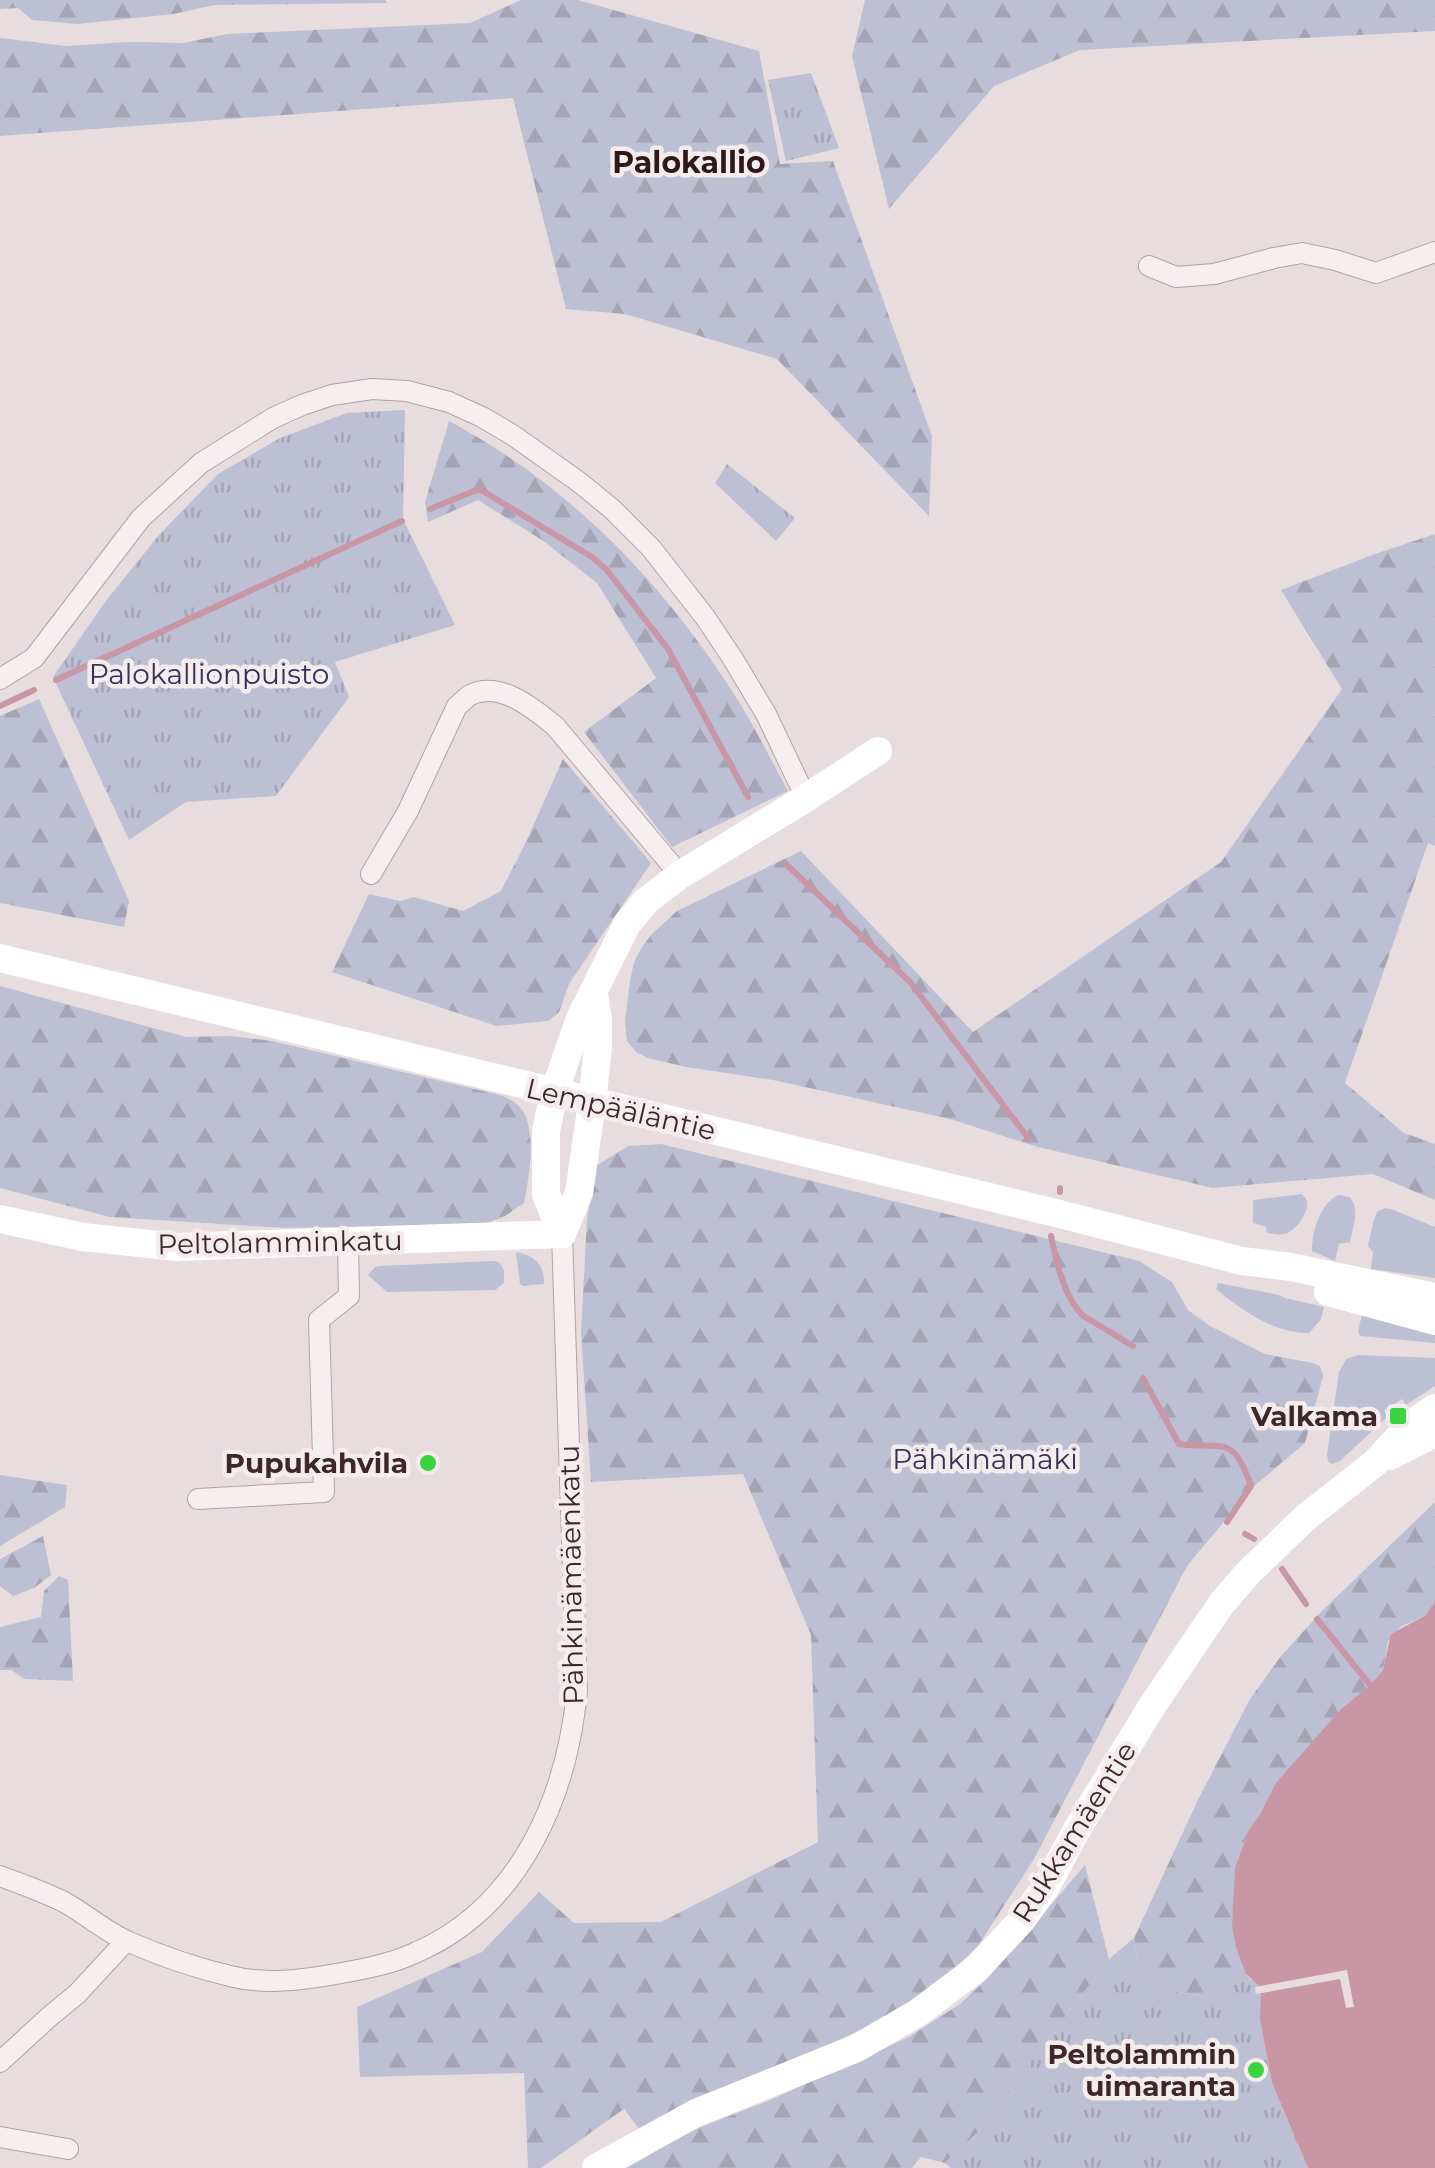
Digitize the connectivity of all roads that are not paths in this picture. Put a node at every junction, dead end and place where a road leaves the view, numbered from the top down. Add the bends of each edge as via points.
1 (1435, 252) edge
2 (1149, 266) dead end
3 (0, 679) edge
4 (878, 751) dead end
5 (806, 798) junction
6 (371, 874) dead end
7 (680, 874) junction
8 (0, 958) edge
9 (594, 994) junction
10 (554, 1093) junction
11 (592, 1102) junction
12 (0, 1219) edge
13 (562, 1234) junction
14 (348, 1241) junction
15 (1242, 1261) junction
16 (1435, 1297) edge
17 (1435, 1321) edge
18 (1435, 1408) edge
19 (1435, 1432) edge
20 (1375, 1463) junction
21 (198, 1499) dead end
22 (0, 1876) edge
23 (126, 1941) junction
24 (0, 2062) edge
25 (0, 2137) edge
26 (68, 2149) dead end
27 (596, 2168) edge

1 - 2 street via 1376,272 1302,254 1195,276 1176,277
3 - 5 street via 34,658 141,518 200,462 302,405 372,388 407,391 449,402 510,434 579,482 651,548 734,659
4 - 5 main road, Pähkinämäenkatu
5 - 7 main road, Pähkinämäenkatu
6 - 7 street via 458,706 485,691 512,696 554,726
7 - 9 main road, Pähkinämäenkatu via 627,924
8 - 10 main road, Lempääläntie
9 - 10 main road, Pähkinämäenkatu
9 - 11 main road, Pähkinämäenkatu
10 - 11 main road, Lempääläntie
10 - 13 main road, Pähkinämäenkatu via 546,1194
11 - 13 main road, Pähkinämäenkatu via 579,1193
11 - 15 main road, Lempääläntie
12 - 14 main road, Peltolamminkatu via 177,1247
13 - 14 main road, Peltolamminkatu
13 - 23 street, Pähkinämäenkatu via 577,1692 557,1792 528,1852 459,1927 416,1953 371,1968 289,1980 235,1978
14 - 21 street via 349,1296 318,1320 324,1492
15 - 16 main road, Lempääläntie
15 - 17 main road, Lempääläntie
18 - 20 main road, Rukkamäentie via 1410,1424
19 - 20 main road, Rukkamäentie
20 - 27 main road, Rukkamäentie via 1305,1518 1222,1603 1152,1706 1047,1885 976,1969 857,2048 696,2113
22 - 23 street, Pähkinämäenkatu via 64,1902
23 - 24 street
25 - 26 street

